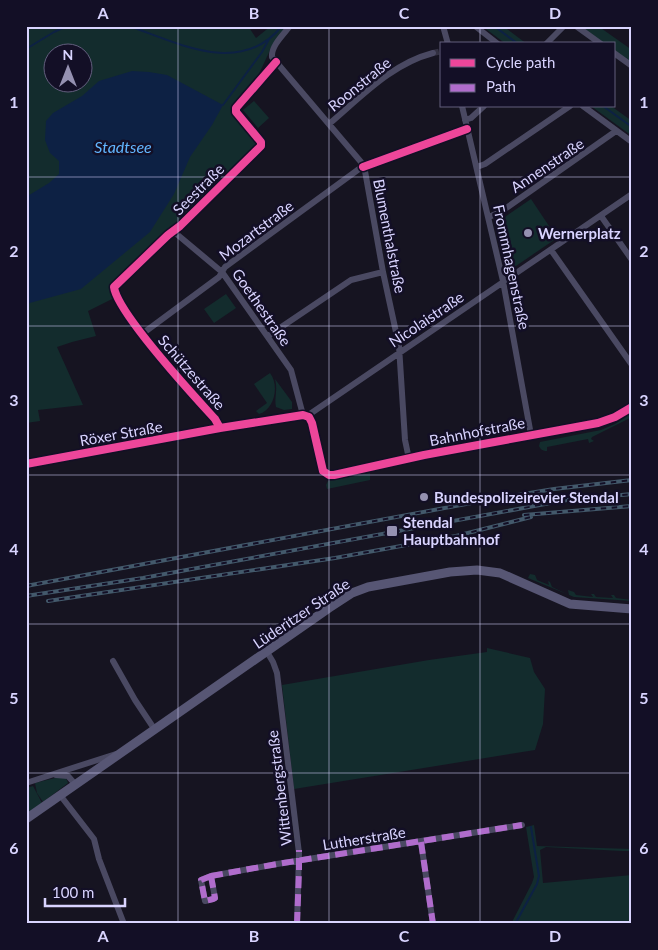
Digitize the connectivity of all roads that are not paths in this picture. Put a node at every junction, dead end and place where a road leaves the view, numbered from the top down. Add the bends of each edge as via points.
1 (290, 26) edge
2 (443, 26) edge
3 (475, 26) edge
4 (564, 26) edge
5 (576, 26) edge
6 (447, 42) edge
7 (495, 42) edge
8 (548, 42) edge
9 (599, 42) edge
10 (433, 53) tunnel mouth
11 (616, 54) edge
12 (276, 62) junction
13 (632, 66) edge
14 (462, 108) edge
15 (482, 108) edge
16 (567, 108) edge
17 (585, 108) edge
18 (465, 120) junction
19 (329, 124) junction
20 (467, 129) junction
21 (616, 131) junction
22 (632, 142) edge
23 (363, 166) junction
24 (477, 167) junction
25 (632, 194) edge
26 (601, 216) junction
27 (489, 217) junction
28 (174, 230) junction
29 (551, 250) junction
30 (632, 260) edge
31 (222, 272) junction
32 (383, 272) junction
33 (503, 281) junction
34 (142, 334) junction
35 (268, 336) junction
36 (400, 352) junction
37 (632, 365) edge
38 (632, 407) edge
39 (305, 416) junction
40 (220, 428) junction
41 (531, 435) junction
42 (409, 459) junction
43 (26, 464) edge
44 (326, 473) joint
45 (632, 609) edge
46 (267, 652) junction
47 (113, 661) dead end
48 (155, 730) junction
49 (122, 752) junction
50 (50, 775) junction
51 (26, 783) edge
52 (75, 784) junction
53 (60, 795) junction
54 (26, 818) edge
55 (522, 825) dead end
56 (421, 842) junction
57 (300, 861) junction
58 (211, 876) dead end
59 (124, 924) edge
60 (297, 924) edge
61 (433, 924) edge

1 - 12 street via 272,52
2 - 6 street
3 - 7 street
4 - 8 street
5 - 9 street
10 - 19 street, Roonstraße via 390,73
11 - 13 street
12 - 19 street, Blumenthalstraße
12 - 28 street, Seestraße via 236,108 261,146
14 - 18 street, Frommhagenstraße
15 - 18 street
16 - 24 street
17 - 21 street
18 - 20 street, Frommhagenstraße
19 - 23 street, Blumenthalstraße
20 - 23 street, Mozartstraße
20 - 24 street, Frommhagenstraße
21 - 22 street
21 - 27 street, Annenstraße
23 - 31 street, Mozartstraße
23 - 32 street, Blumenthalstraße
24 - 27 street, Frommhagenstraße
25 - 26 street, Nicolaistraße
26 - 29 street, Nicolaistraße
26 - 30 street
27 - 33 street, Frommhagenstraße
28 - 31 street, Goethestraße
28 - 34 street, Seestraße via 114,287 120,303
29 - 33 street, Nicolaistraße
29 - 37 street
31 - 34 street, Mozartstraße
31 - 35 street, Goethestraße
32 - 35 street via 351,280
32 - 36 street, Blumenthalstraße
33 - 36 street, Nicolaistraße
33 - 41 street, Frommhagenstraße
34 - 40 street, Schützestraße
35 - 39 street, Goethestraße via 291,370
36 - 39 street, Nicolaistraße
36 - 42 street, Blumenthalstraße
38 - 41 street, Bahnhofstraße via 606,421
39 - 40 street, Nicolaistraße
39 - 44 street, Goethestraße via 313,426 321,467
40 - 43 street, Röxer Straße
41 - 42 street, Bahnhofstraße
42 - 44 street, Bahnhofstraße via 336,475
45 - 46 main road, Lüderitzer Straße via 570,604 500,573 466,570 360,590
46 - 48 main road, Lüderitzer Straße
46 - 57 street, Wittenbergstraße via 276,667
47 - 48 street
48 - 49 main road, Lüderitzer Straße
49 - 50 street
49 - 52 main road, Lüderitzer Straße
50 - 51 street
50 - 52 street via 68,776
52 - 53 main road, Lüderitzer Straße
53 - 54 main road, Lüderitzer Straße
53 - 59 street via 94,839
55 - 56 street, Lutherstraße
56 - 57 street, Lutherstraße
56 - 61 street
57 - 58 street, Lutherstraße
57 - 60 street, Wittenbergstraße

